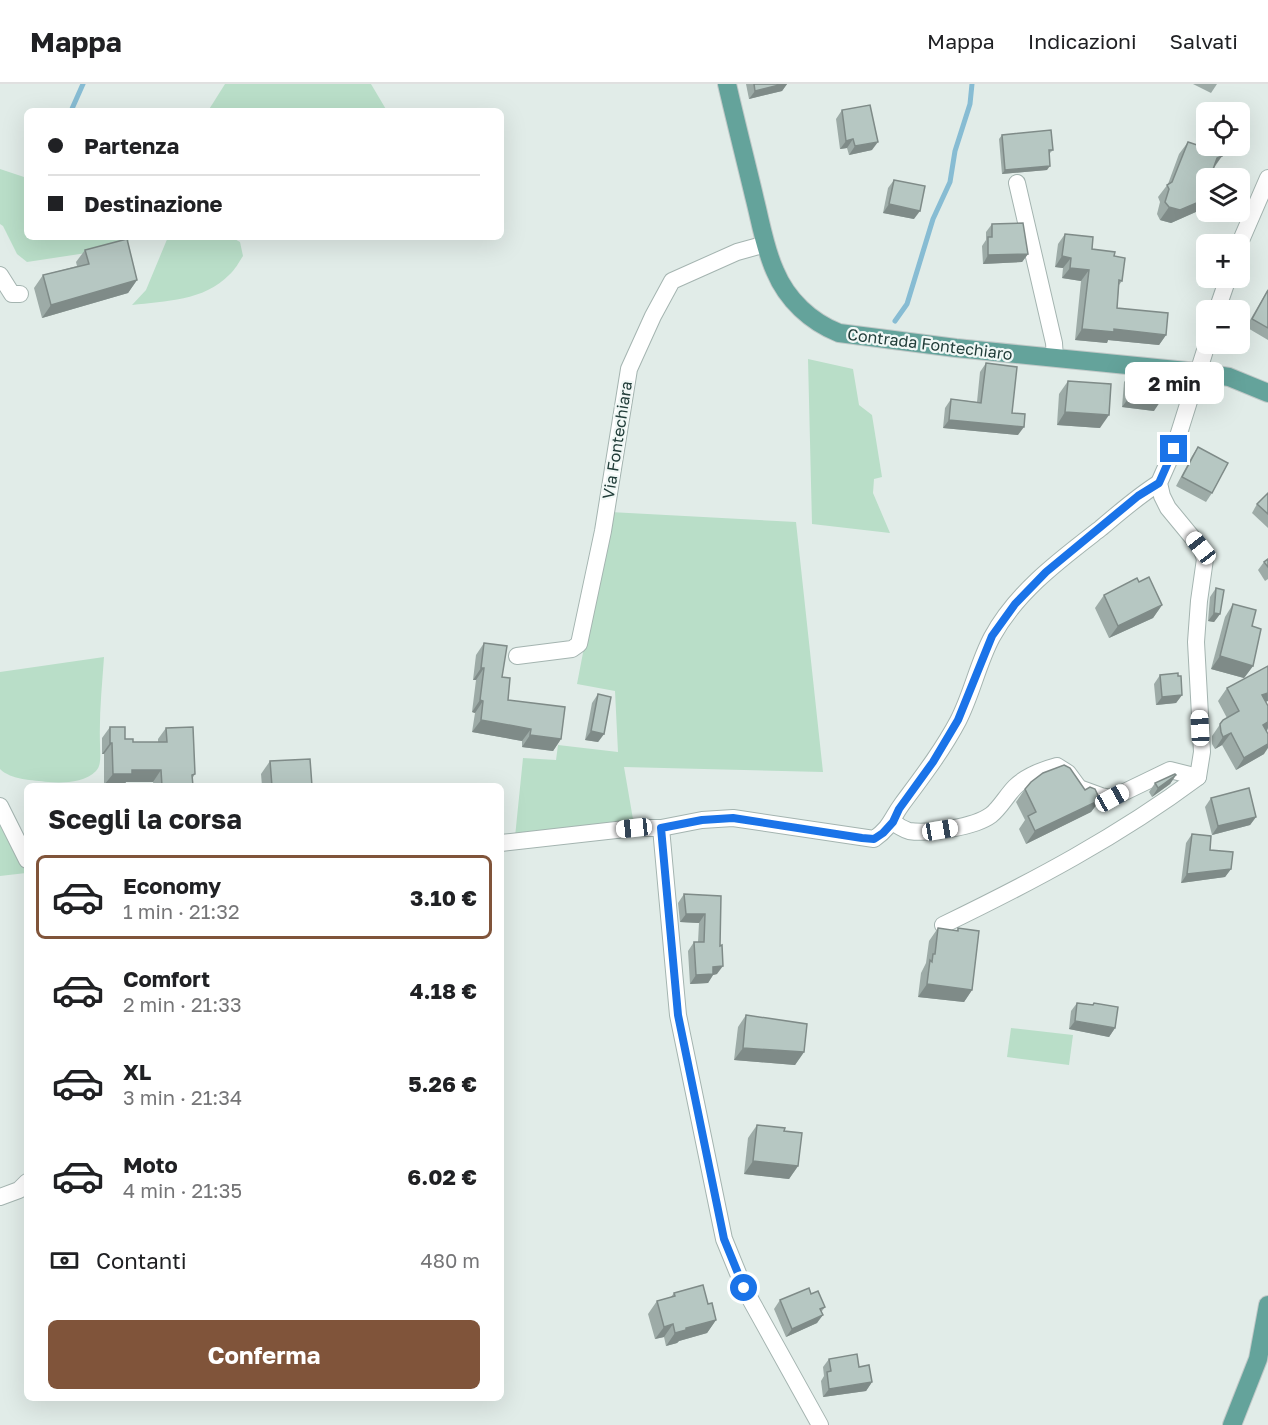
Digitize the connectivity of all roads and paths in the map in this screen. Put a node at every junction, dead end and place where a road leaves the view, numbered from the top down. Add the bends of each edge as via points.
1 (727, 84) edge
2 (1268, 178) edge
3 (1017, 183) dead end
4 (1244, 234) edge
5 (766, 244) junction
6 (0, 275) edge
7 (20, 294) dead end
8 (1203, 354) edge
9 (1055, 358) junction
10 (1197, 372) junction
11 (1268, 393) edge
12 (1159, 483) junction
13 (517, 656) dead end
14 (1199, 775) junction
15 (0, 806) edge
16 (893, 822) junction
17 (661, 828) junction
18 (504, 843) edge
19 (24, 854) edge
20 (943, 925) dead end
21 (24, 1185) edge
22 (0, 1197) edge
23 (1268, 1305) edge
24 (820, 1425) edge
25 (1232, 1425) edge

1 - 5 main road, Contrada Fontechiaro
2 - 4 street
3 - 9 street
5 - 9 main road, Contrada Fontechiaro via 775,273 792,300 825,328 839,333
5 - 13 street, Via Fontechiara via 737,252 672,281 629,369 603,531 579,644 572,649
6 - 7 street via 12,294
8 - 10 street
9 - 10 main road, Contrada Fontechiaro
10 - 11 main road, Contrada Fontechiaro via 1229,377
10 - 12 street via 1174,449
12 - 14 street via 1168,508 1201,548 1205,560 1196,642 1202,752
12 - 16 street via 1046,572 1015,604 992,636 958,720
14 - 16 street via 1170,770 1112,798 1079,788 1057,766 1017,784 991,815 971,824 911,831
14 - 20 street via 1156,809 1030,882
15 - 19 street
16 - 17 street via 874,839 733,818
17 - 18 street
17 - 24 street via 678,1015 724,1239 744,1288
21 - 22 street
23 - 25 main road via 1258,1359

